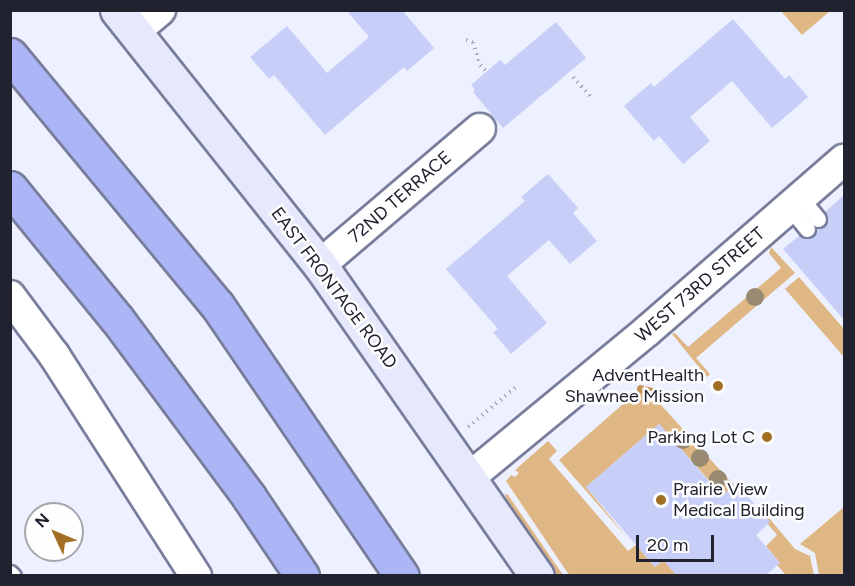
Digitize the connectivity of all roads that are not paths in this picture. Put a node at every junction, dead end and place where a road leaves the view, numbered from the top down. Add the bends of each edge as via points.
1 (160, 10) edge
2 (126, 21) edge
3 (10, 55) edge
4 (480, 129) dead end
5 (844, 160) edge
6 (10, 188) edge
7 (320, 266) junction
8 (10, 296) edge
9 (470, 477) junction
10 (196, 576) edge
11 (302, 576) edge
12 (402, 576) edge
13 (537, 576) edge

1 - 2 street
2 - 7 street, EAST FRONTAGE ROAD
3 - 12 highway via 217,305
4 - 7 street, 72ND TERRACE
5 - 9 street, WEST 73RD STREET via 804,214 647,331
6 - 11 highway via 117,319 249,497
7 - 9 street, EAST FRONTAGE ROAD
8 - 10 street via 54,355
9 - 13 street, EAST FRONTAGE ROAD

